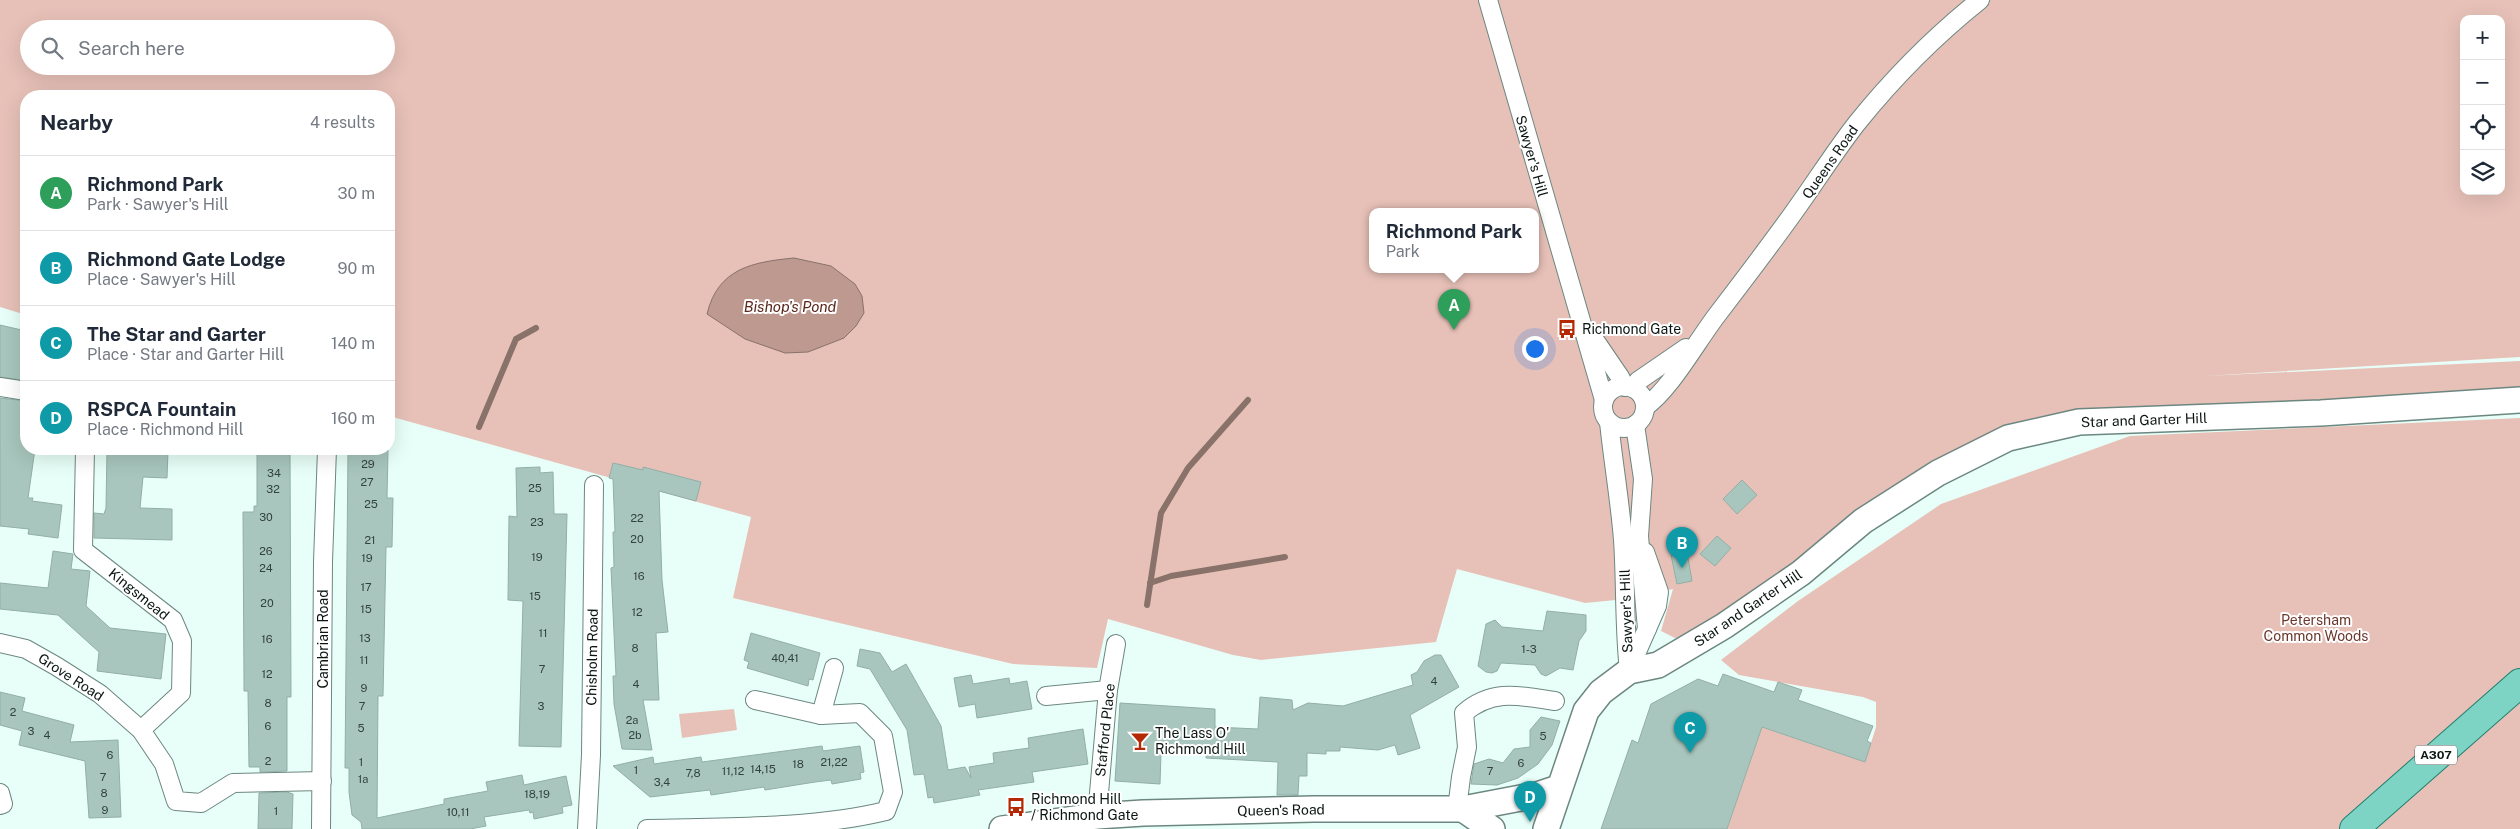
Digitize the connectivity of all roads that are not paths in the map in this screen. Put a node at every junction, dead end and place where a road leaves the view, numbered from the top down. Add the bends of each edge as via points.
1 (1488, 0) edge
2 (1980, 0) edge
3 (1577, 311) junction
4 (1697, 340) junction
5 (0, 387) edge
6 (1628, 388) junction
7 (20, 390) edge
8 (1604, 400) junction
9 (2520, 400) edge
10 (1645, 407) junction
11 (1609, 422) junction
12 (1636, 425) junction
13 (85, 455) edge
14 (327, 455) edge
15 (594, 485) dead end
16 (0, 643) edge
17 (1116, 644) dead end
18 (834, 668) dead end
19 (1629, 671) junction
20 (2520, 683) edge
21 (1108, 690) junction
22 (1046, 696) dead end
23 (754, 700) dead end
24 (1555, 701) dead end
25 (821, 715) junction
26 (141, 730) junction
27 (322, 780) junction
28 (1558, 788) junction
29 (0, 793) edge
30 (0, 805) edge
31 (1460, 809) junction
32 (1097, 816) junction
33 (321, 829) edge
34 (587, 829) edge
35 (647, 829) edge
36 (1002, 829) edge
37 (1492, 829) edge
38 (1546, 829) edge
39 (2354, 829) edge

1 - 3 street, Sawyer's Hill
2 - 4 street, Queens Road via 1949,25 1906,68 1857,123 1778,236
3 - 6 street, Sawyer's Hill
3 - 8 street, Sawyer's Hill
4 - 6 street, Queens Road
4 - 10 street, Queens Road via 1670,379
5 - 7 street
6 - 8 street via 1613,390
6 - 10 street via 1641,396
8 - 11 street via 1605,416
9 - 19 main road, Star and Garter Hill via 2312,413 2079,422 2008,438 1938,473 1863,521 1801,573 1724,626 1658,665
10 - 12 street
11 - 12 street via 1622,428
11 - 19 street, Sawyer's Hill via 1622,538
12 - 19 street, Sawyer's Hill via 1643,479 1639,536 1659,592
13 - 26 street, Kingsmead via 83,550 173,620 182,641 181,693
14 - 27 street, Cambrian Road
15 - 34 street, Chisholm Road
16 - 26 street, Grove Road via 26,649 63,671 100,694
17 - 21 street, Stafford Place
18 - 25 street
19 - 28 main road via 1601,692 1586,710
20 - 39 main road, A307
21 - 22 street
21 - 32 street, Stafford Place
23 - 25 street
24 - 31 street via 1511,694 1487,699 1464,713 1468,747 1460,777
25 - 35 street via 860,713 883,736 893,792 886,811 854,821 816,824
26 - 27 street, Grove Road via 164,764 176,801 200,803 233,782
27 - 33 street, Cambrian Road
28 - 31 main road, Queen's Road
28 - 38 main road
29 - 30 street via 3,804
31 - 32 main road, Queen's Road via 1314,809
31 - 37 main road
32 - 36 main road, Queen's Road

